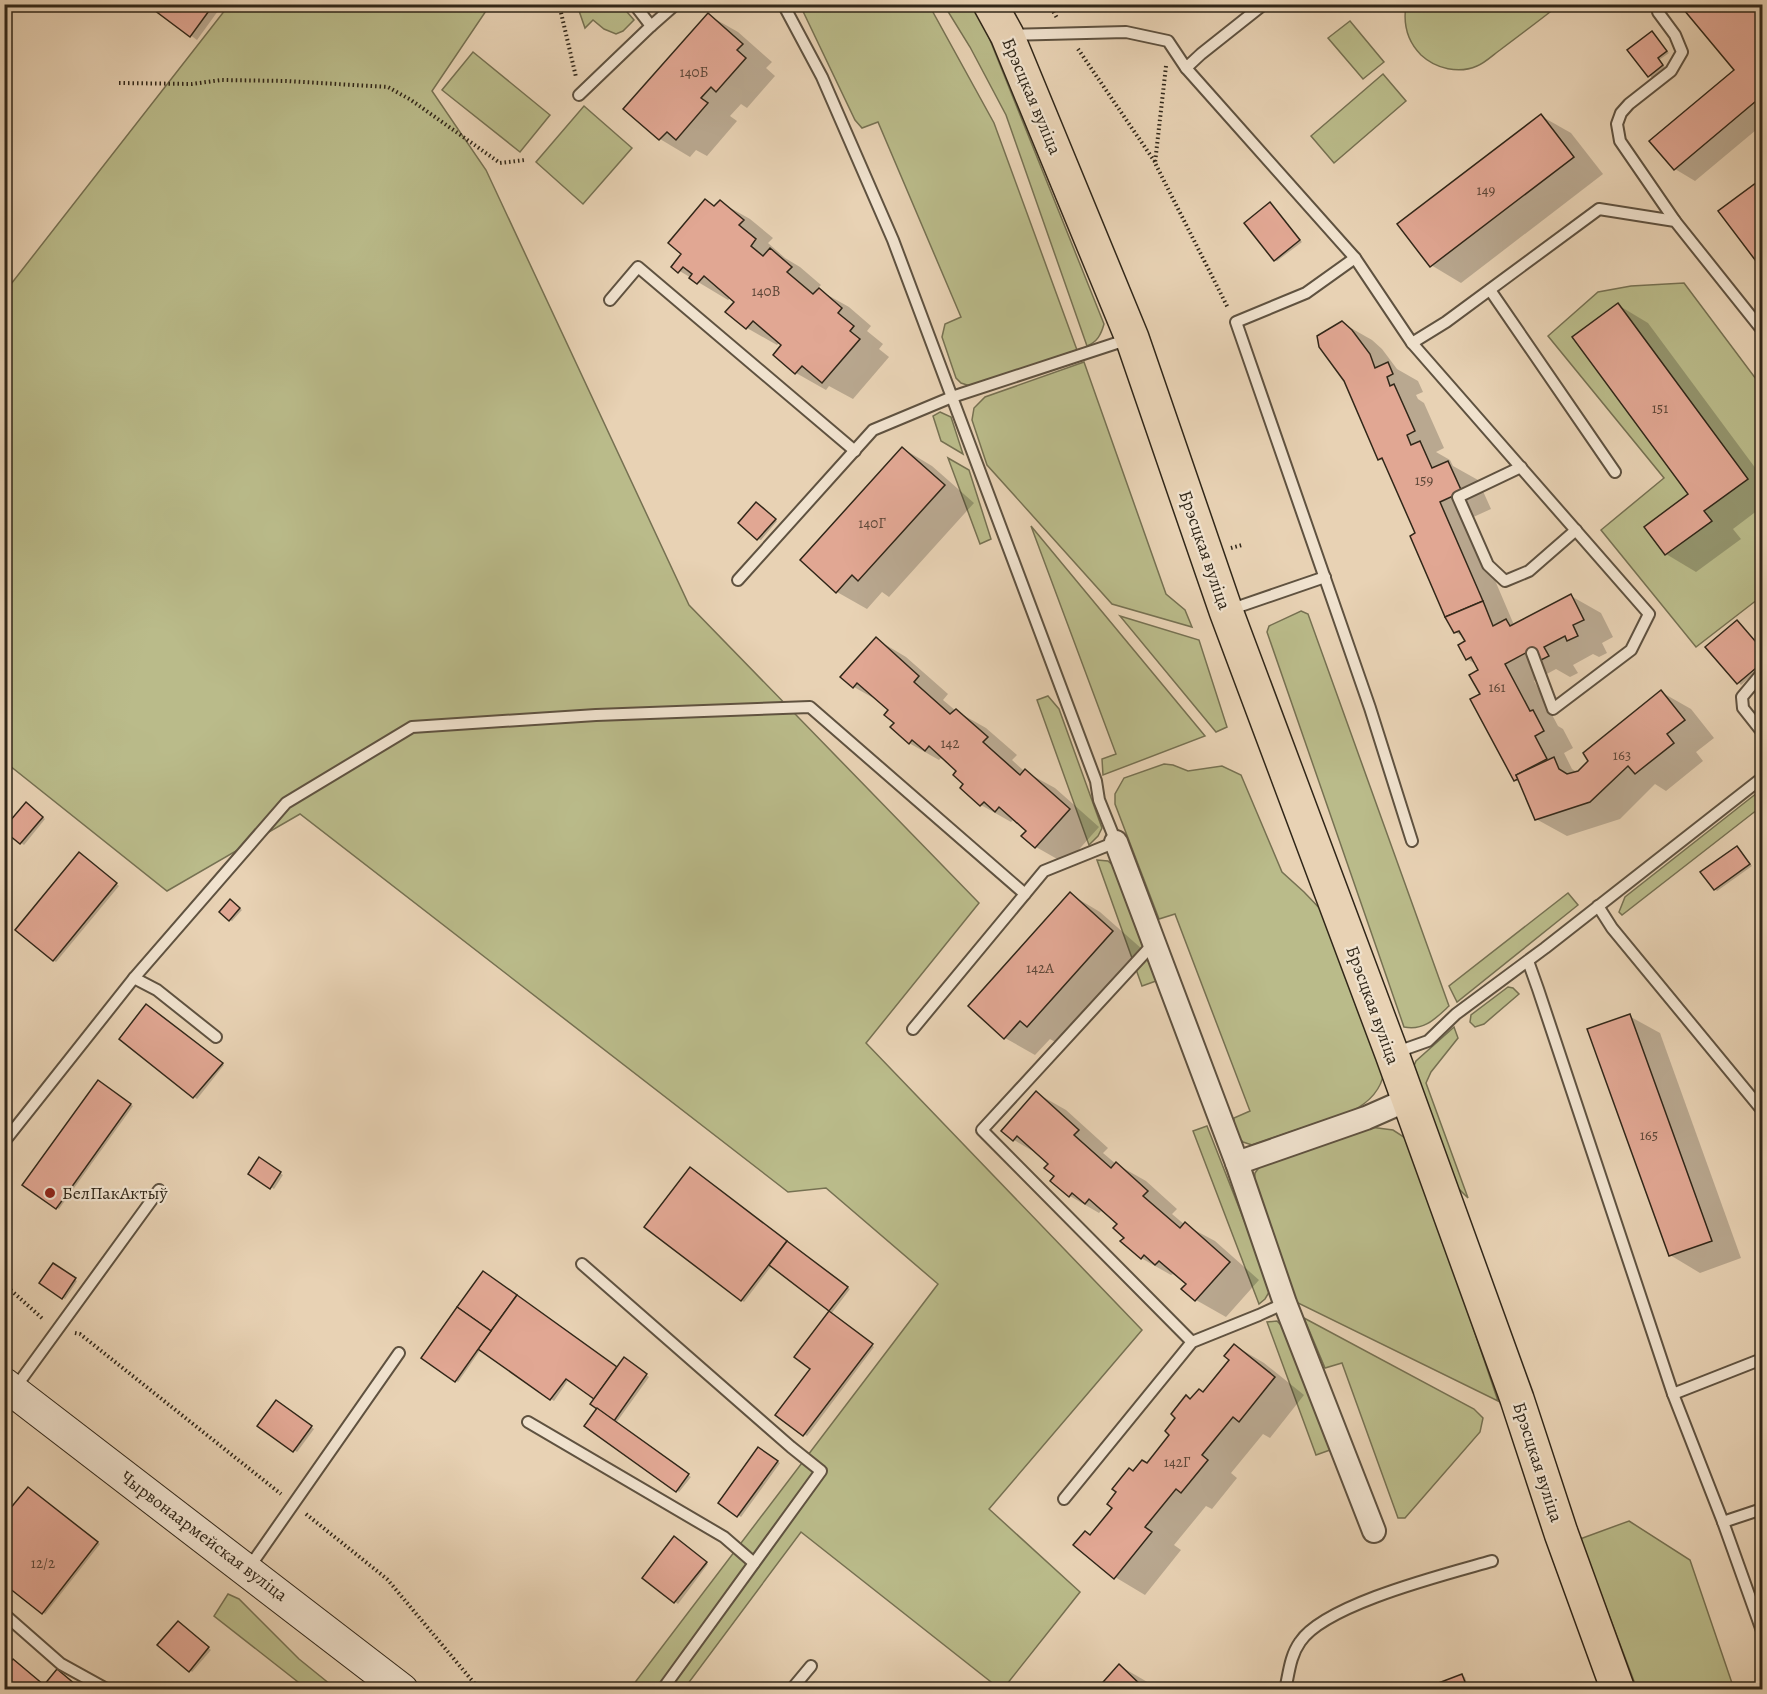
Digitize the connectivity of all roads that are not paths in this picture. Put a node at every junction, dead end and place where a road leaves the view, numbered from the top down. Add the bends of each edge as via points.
1 (634, 4) edge
2 (676, 4) edge
3 (783, 4) edge
4 (990, 4) edge
5 (1264, 4) edge
6 (1657, 4) edge
7 (651, 26) junction
8 (1007, 35) junction
9 (1186, 68) junction
10 (579, 95) road end
11 (1675, 221) junction
12 (1355, 258) junction
13 (1490, 290) junction
14 (610, 300) dead end
15 (1762, 330) edge
16 (1132, 338) junction
17 (1412, 343) junction
18 (952, 397) junction
19 (855, 451) junction
20 (1521, 467) junction
21 (1615, 472) dead end
22 (1576, 530) junction
23 (1325, 577) junction
24 (738, 580) dead end
25 (1226, 611) junction
26 (1532, 653) dead end
27 (1762, 673) edge
28 (1762, 732) edge
29 (1762, 778) edge
30 (1412, 841) dead end
31 (1116, 842) junction
32 (1025, 894) junction
33 (1598, 906) junction
34 (1153, 944) junction
35 (1528, 961) junction
36 (134, 978) junction
37 (913, 1029) dead end
38 (216, 1037) dead end
39 (1392, 1053) junction
40 (1407, 1100) junction
41 (1762, 1110) edge
42 (4, 1142) edge
43 (1237, 1163) junction
44 (159, 1190) dead end
45 (582, 1264) dead end
46 (1285, 1303) junction
47 (1192, 1342) junction
48 (399, 1353) dead end
49 (1762, 1359) edge
50 (9, 1387) edge
51 (1673, 1394) junction
52 (528, 1422) dead end
53 (1064, 1499) dead end
54 (1762, 1509) edge
55 (1723, 1522) junction
56 (1374, 1531) dead end
57 (1492, 1561) dead end
58 (754, 1563) junction
59 (248, 1570) junction
60 (4, 1614) edge
61 (1762, 1631) edge
62 (811, 1666) dead end
63 (108, 1689) edge
64 (402, 1689) edge
65 (662, 1689) edge
66 (791, 1689) edge
67 (1285, 1689) edge
68 (1618, 1689) edge

1 - 7 lane
2 - 7 lane
3 - 18 lane via 822,77 893,240
4 - 8 main road, Брэсцкая вуліца
5 - 9 lane
6 - 11 lane via 1682,52 1671,71 1629,104 1617,124 1620,141
7 - 10 lane
8 - 9 lane via 1126,32 1168,41
8 - 16 main road, Брэсцкая вуліца
9 - 12 lane
11 - 13 lane via 1599,209
11 - 15 lane
12 - 17 lane
12 - 23 lane via 1306,293 1236,322
13 - 17 lane
13 - 21 lane
14 - 19 lane via 638,267
16 - 18 lane
16 - 25 main road, Брэсцкая вуліца
17 - 20 lane
18 - 19 lane via 873,430
18 - 31 lane
19 - 24 lane
20 - 22 lane
20 - 22 lane via 1458,497 1488,565 1505,581 1529,571
22 - 26 lane via 1649,614 1631,650 1552,709
23 - 25 lane
23 - 30 lane
25 - 39 main road, Брэсцкая вуліца
27 - 28 lane via 1742,697 1743,708
29 - 33 lane
31 - 32 lane via 1044,871
31 - 34 street
32 - 36 lane via 810,707 412,727 286,803
32 - 37 lane
33 - 35 lane
33 - 41 lane
34 - 43 street
34 - 47 lane via 982,1130
35 - 39 lane via 1456,1014 1428,1041
35 - 51 lane
36 - 38 lane via 157,990
36 - 42 lane
39 - 40 main road, Брэсцкая вуліца
40 - 43 street
40 - 68 main road, Брэсцкая вуліца
43 - 46 street
44 - 50 lane via 57,1330
45 - 58 lane via 821,1471
46 - 47 lane
46 - 56 street
47 - 53 lane
48 - 59 lane
49 - 51 lane
50 - 59 street, Чырвонаармейская вуліца
51 - 55 lane
52 - 58 lane via 724,1536
54 - 55 lane
55 - 61 lane
57 - 67 lane via 1416,1582 1339,1612 1315,1626 1292,1657
58 - 65 lane
59 - 64 street, Чырвонаармейская вуліца
60 - 63 lane via 62,1664
62 - 66 lane

